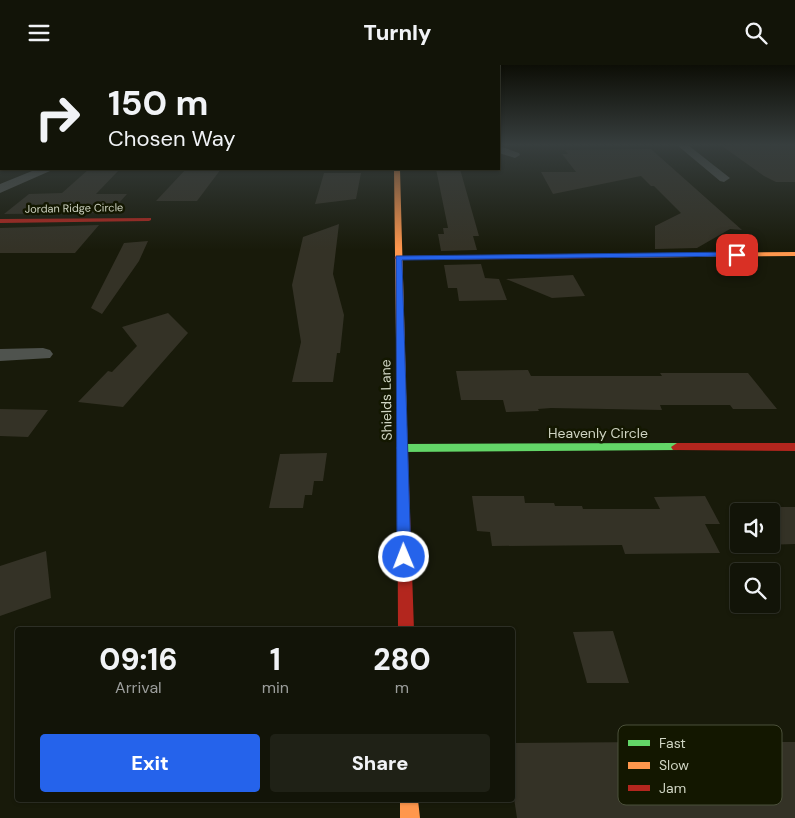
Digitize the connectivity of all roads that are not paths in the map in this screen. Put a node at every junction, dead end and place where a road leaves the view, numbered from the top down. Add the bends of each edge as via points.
1 (20, 180) edge
2 (396, 180) edge
3 (0, 189) edge
4 (149, 219) dead end
5 (0, 221) edge
6 (795, 254) edge
7 (398, 257) junction
8 (43, 354) dead end
9 (0, 355) edge
10 (795, 447) edge
11 (402, 449) junction
12 (406, 627) edge
13 (410, 802) edge
14 (410, 818) edge

1 - 3 street
2 - 7 street, Shields Lane
4 - 5 street, Jordan Ridge Circle
6 - 7 street
7 - 11 street, Shields Lane
8 - 9 street
10 - 11 street, Heavenly Circle
11 - 12 street, Shields Lane
13 - 14 street

